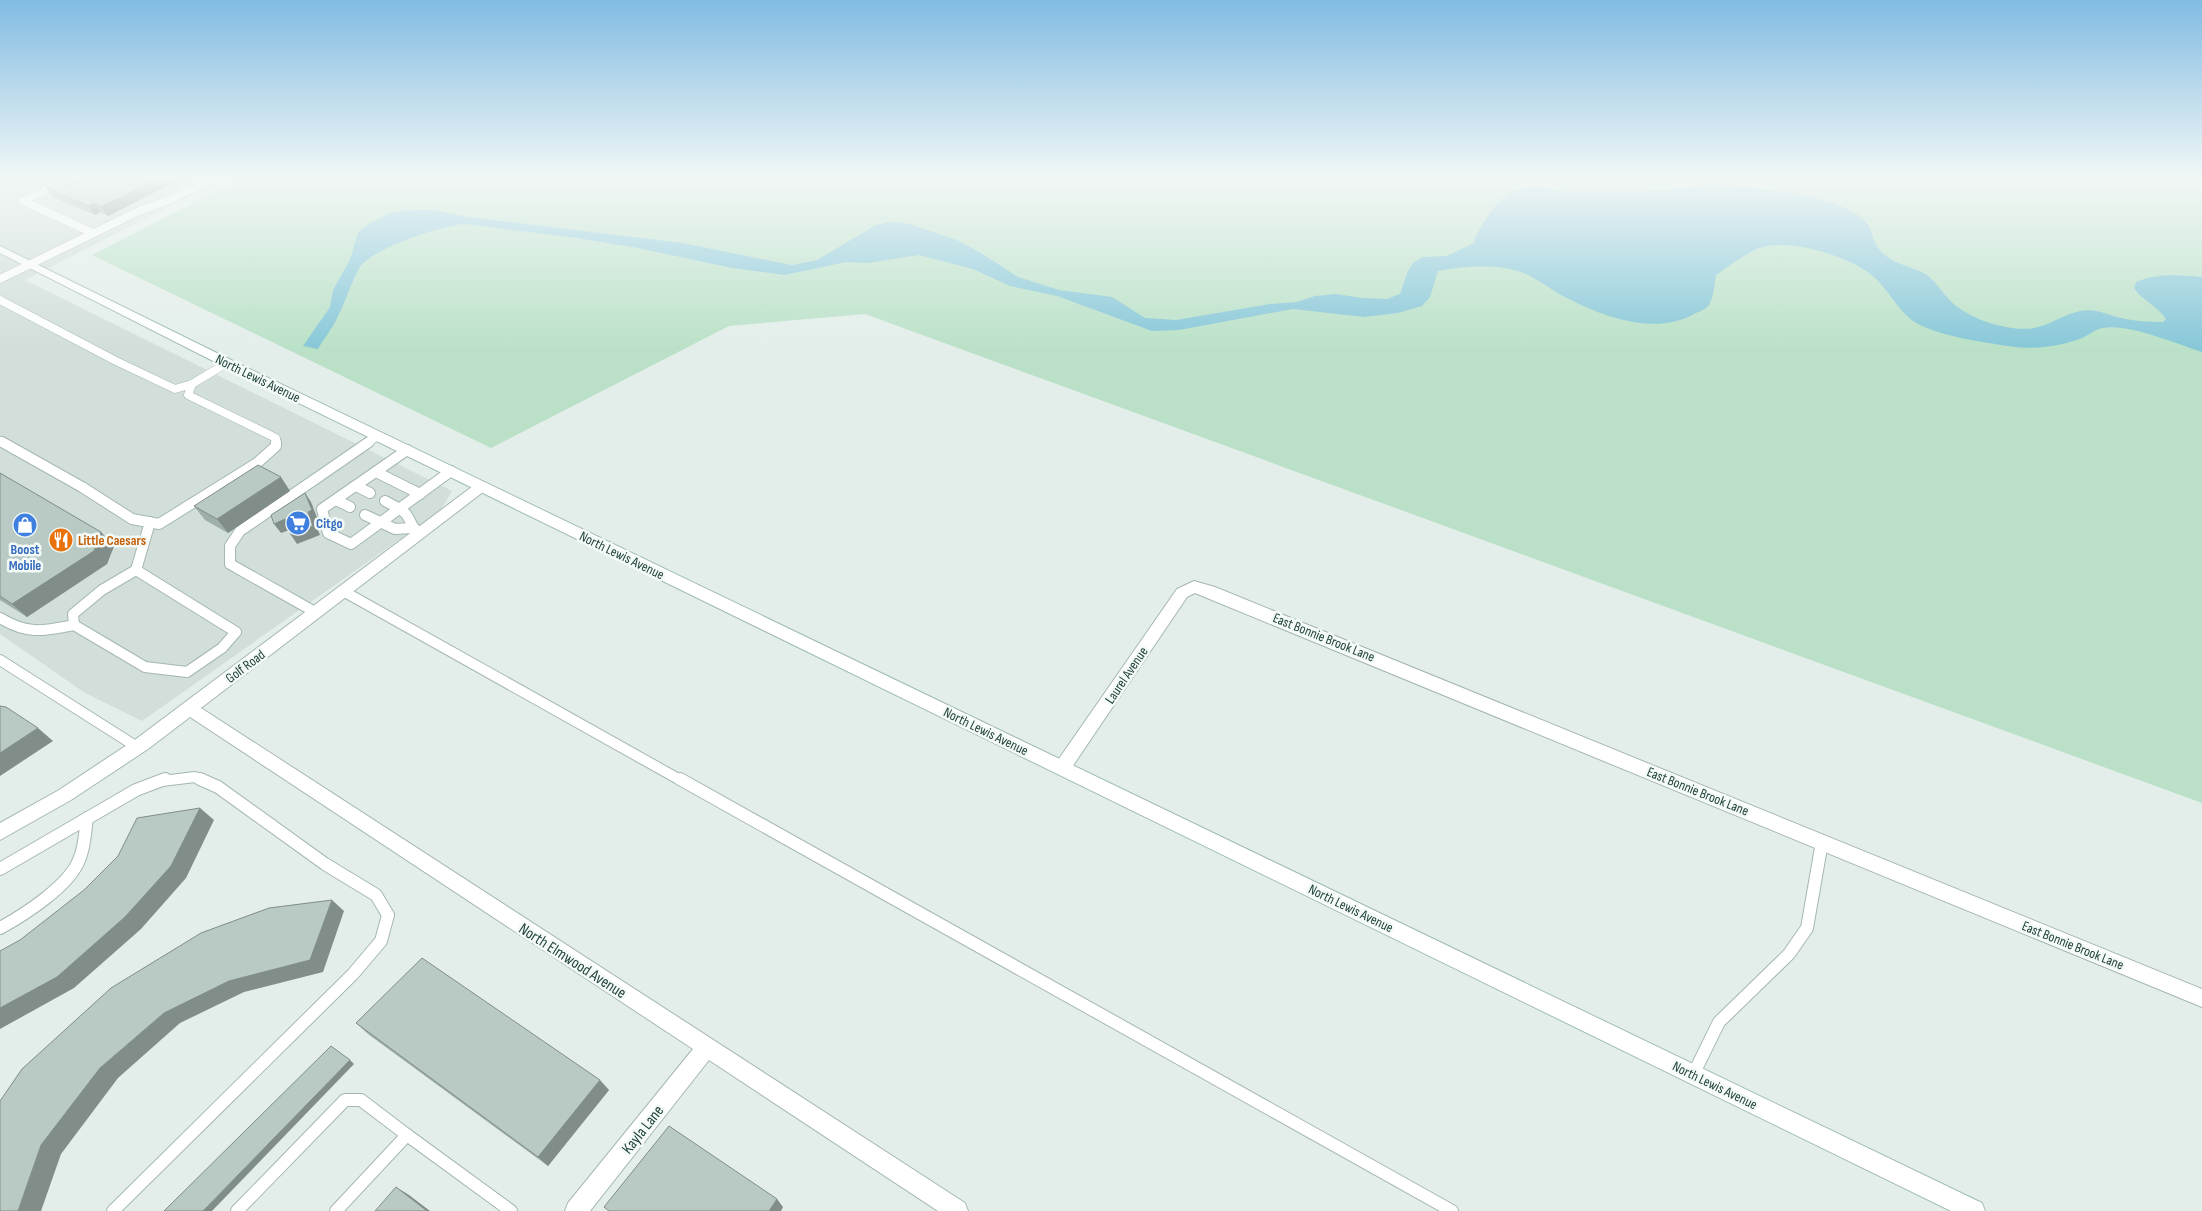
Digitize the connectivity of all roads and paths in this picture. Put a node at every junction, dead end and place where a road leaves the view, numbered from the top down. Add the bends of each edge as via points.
1 (88, 236) edge
2 (0, 249) edge
3 (31, 264) junction
4 (0, 279) edge
5 (0, 300) edge
6 (227, 363) junction
7 (192, 384) junction
8 (378, 436) junction
9 (0, 442) edge
10 (407, 450) junction
11 (376, 472) junction
12 (451, 472) junction
13 (356, 486) junction
14 (482, 486) junction
15 (370, 493) dead end
16 (420, 494) junction
17 (336, 500) junction
18 (385, 501) dead end
19 (350, 507) dead end
20 (400, 508) junction
21 (365, 515) dead end
22 (154, 523) junction
23 (380, 523) junction
24 (416, 531) junction
25 (136, 570) junction
26 (1194, 587) joint
27 (343, 592) junction
28 (315, 612) junction
29 (0, 618) edge
30 (74, 626) junction
31 (0, 660) edge
32 (190, 708) junction
33 (137, 747) junction
34 (1062, 768) junction
35 (87, 818) junction
36 (0, 832) edge
37 (1822, 842) junction
38 (0, 869) edge
39 (0, 928) edge
40 (2202, 998) edge
41 (707, 1047) junction
42 (1693, 1075) junction
43 (408, 1135) junction
44 (113, 1211) edge
45 (237, 1211) edge
46 (336, 1211) edge
47 (511, 1211) edge
48 (576, 1211) edge
49 (957, 1211) edge
50 (1452, 1211) edge
51 (1974, 1211) edge

1 - 3 lane
2 - 3 street, North Lewis Avenue
3 - 4 lane
3 - 6 street, North Lewis Avenue
5 - 7 lane via 175,389
6 - 7 lane
6 - 8 street, North Lewis Avenue
7 - 22 lane via 188,395 276,438 276,446 257,463
8 - 10 street, North Lewis Avenue
8 - 28 lane via 240,530 229,547 230,564
9 - 22 lane via 132,519
10 - 11 lane
10 - 12 street, North Lewis Avenue
11 - 13 lane
11 - 16 lane
12 - 14 street, North Lewis Avenue
12 - 16 lane
13 - 15 lane
13 - 17 lane
14 - 24 street, Golf Road
14 - 34 street, North Lewis Avenue
16 - 20 lane
17 - 19 lane
17 - 23 lane via 322,510 328,533 351,544
18 - 20 lane
20 - 23 lane
20 - 24 lane via 410,517
21 - 23 lane
22 - 25 lane
23 - 24 lane via 395,529
24 - 27 street, Golf Road
25 - 30 lane via 102,590 74,614
25 - 30 lane via 236,632 222,648 187,672 145,667
26 - 34 street, Laurel Avenue via 1182,593
26 - 37 street, East Bonnie Brook Lane via 1210,590
27 - 28 street, Golf Road
27 - 50 lane
28 - 32 street, Golf Road
29 - 30 lane via 16,629 30,633
31 - 33 lane
32 - 33 street, Golf Road
32 - 41 street, North Elmwood Avenue
33 - 36 street, Golf Road via 65,795
34 - 42 street, North Lewis Avenue
35 - 38 lane
35 - 39 lane via 79,862 56,889 12,923
35 - 44 lane via 144,787 166,779 195,777 218,787 325,864 376,895 388,915 381,941 353,974
37 - 40 street, East Bonnie Brook Lane
37 - 42 lane via 1806,928 1789,954 1719,1022
41 - 48 street, Kayla Lane
41 - 49 street, North Elmwood Avenue
42 - 51 street, North Lewis Avenue
43 - 45 lane via 362,1100 345,1100
43 - 46 lane
43 - 47 lane

